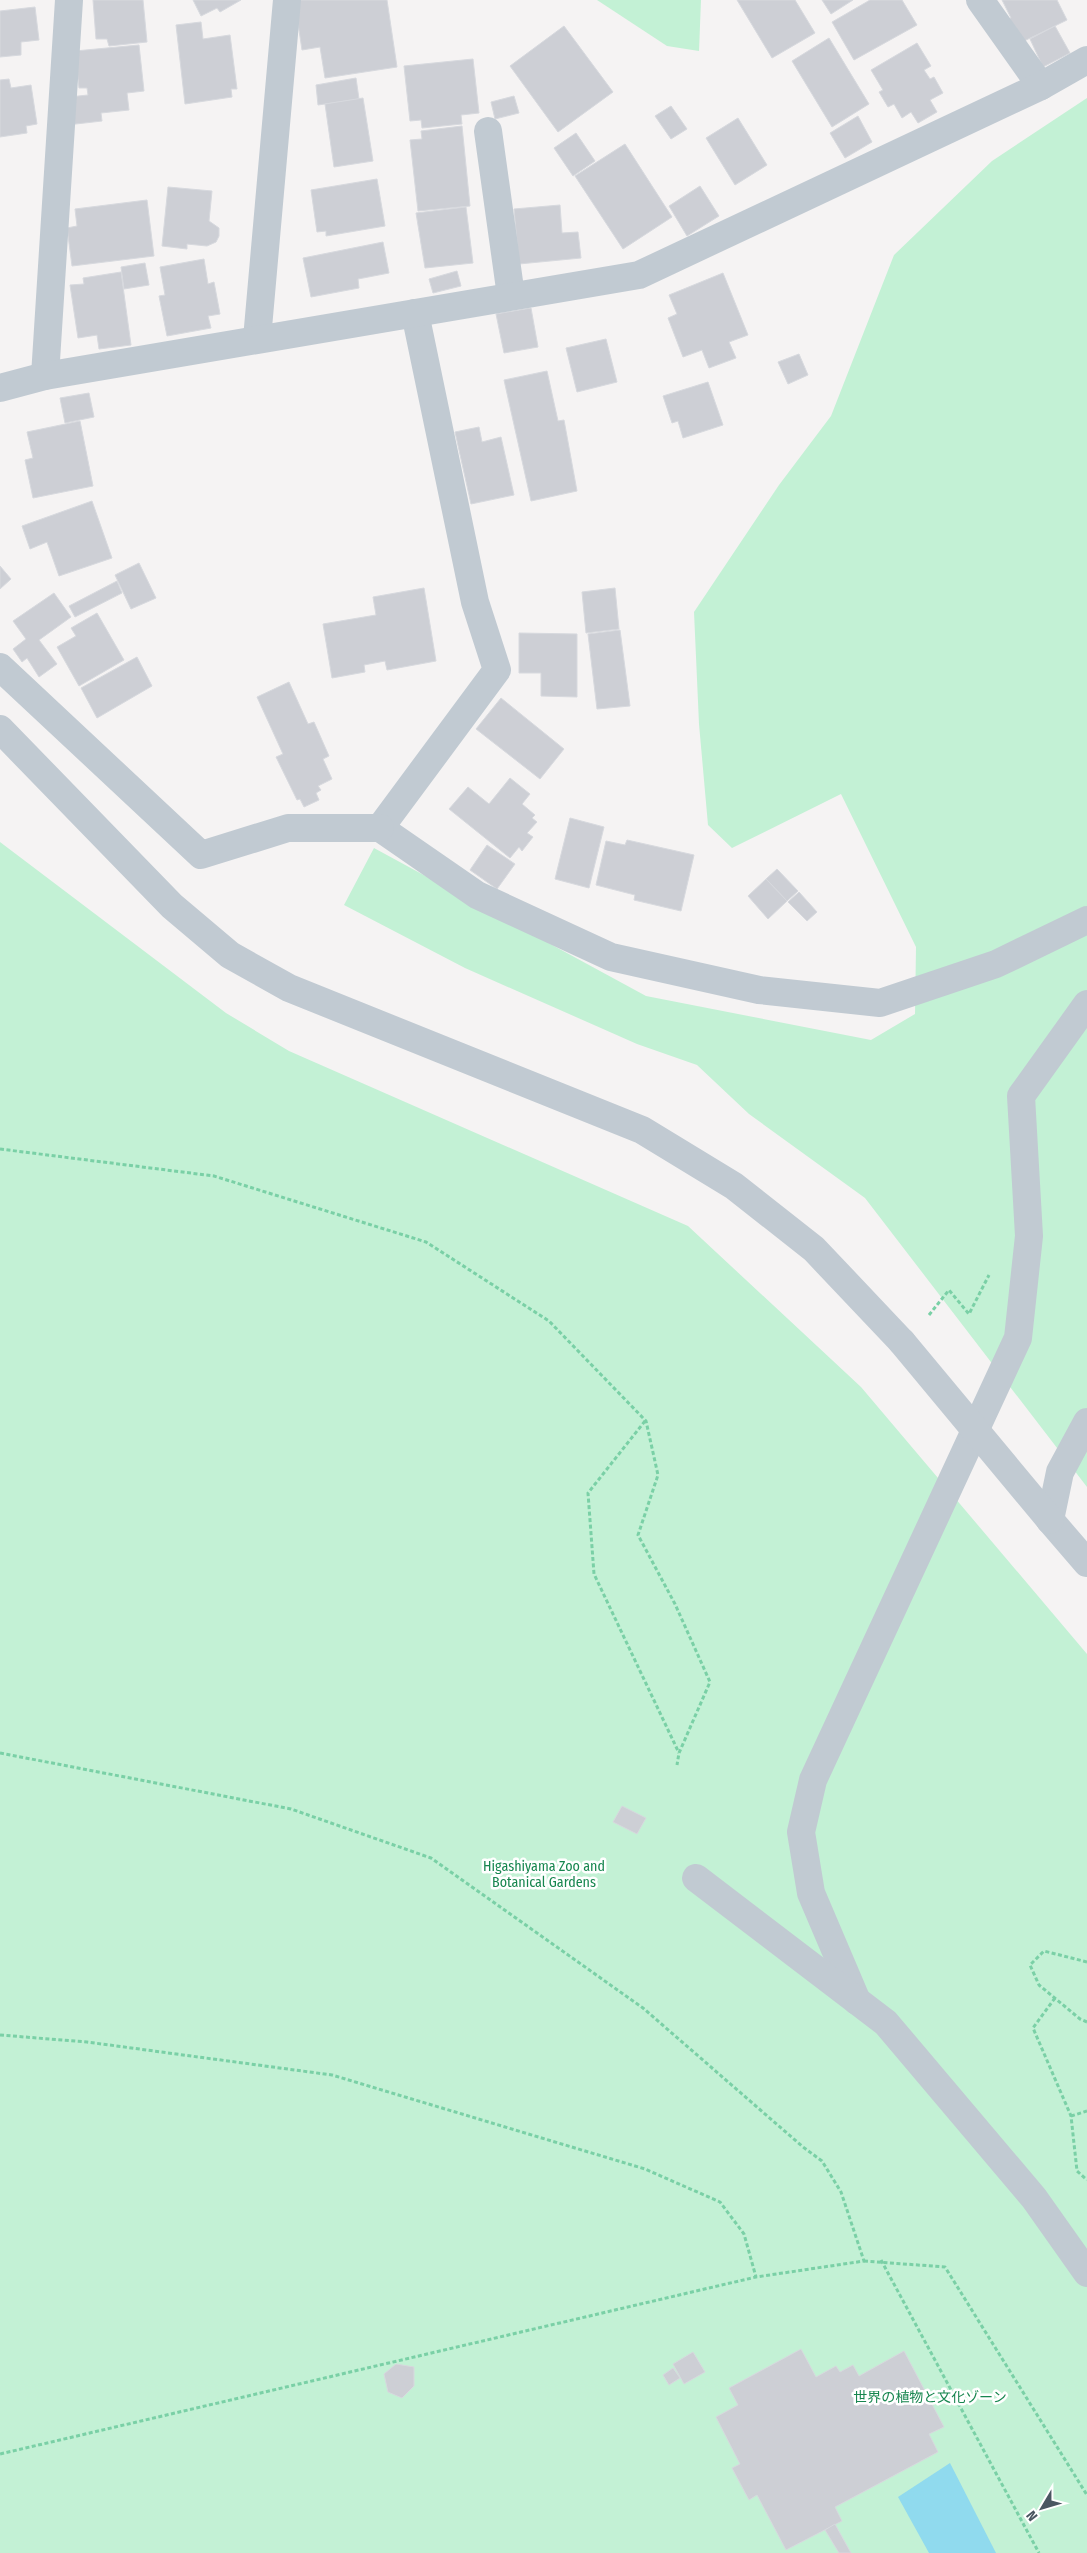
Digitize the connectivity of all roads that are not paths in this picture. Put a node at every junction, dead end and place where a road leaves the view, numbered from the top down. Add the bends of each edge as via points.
1 (68, 0) edge
2 (287, 0) edge
3 (980, 0) edge
4 (1087, 60) edge
5 (1041, 86) junction
6 (488, 131) dead end
7 (511, 296) junction
8 (415, 313) junction
9 (257, 340) junction
10 (45, 376) junction
11 (0, 388) edge
12 (0, 668) edge
13 (0, 729) edge
14 (380, 828) junction
15 (1087, 920) edge
16 (1087, 1004) edge
17 (1087, 1422) edge
18 (1050, 1520) junction
19 (1087, 1563) edge
20 (696, 1878) dead end
21 (857, 2001) junction
22 (1087, 2274) edge

1 - 10 street
2 - 9 street
3 - 5 street
4 - 5 street
5 - 7 street via 639,275
6 - 7 street
7 - 8 street
8 - 9 street
8 - 14 street via 475,602 497,670
9 - 10 street
10 - 11 street
12 - 14 street via 201,855 288,828
13 - 18 street, bridge via 172,906 230,955 289,988 642,1130 734,1186 814,1249 902,1342
14 - 15 street via 477,895 611,957 759,990 880,1003 996,964
16 - 21 street via 1021,1096 1029,1236 1018,1338 813,1780 801,1832 811,1893
17 - 18 street via 1060,1472
18 - 19 street
20 - 21 street
21 - 22 street via 886,2023 1028,2190

